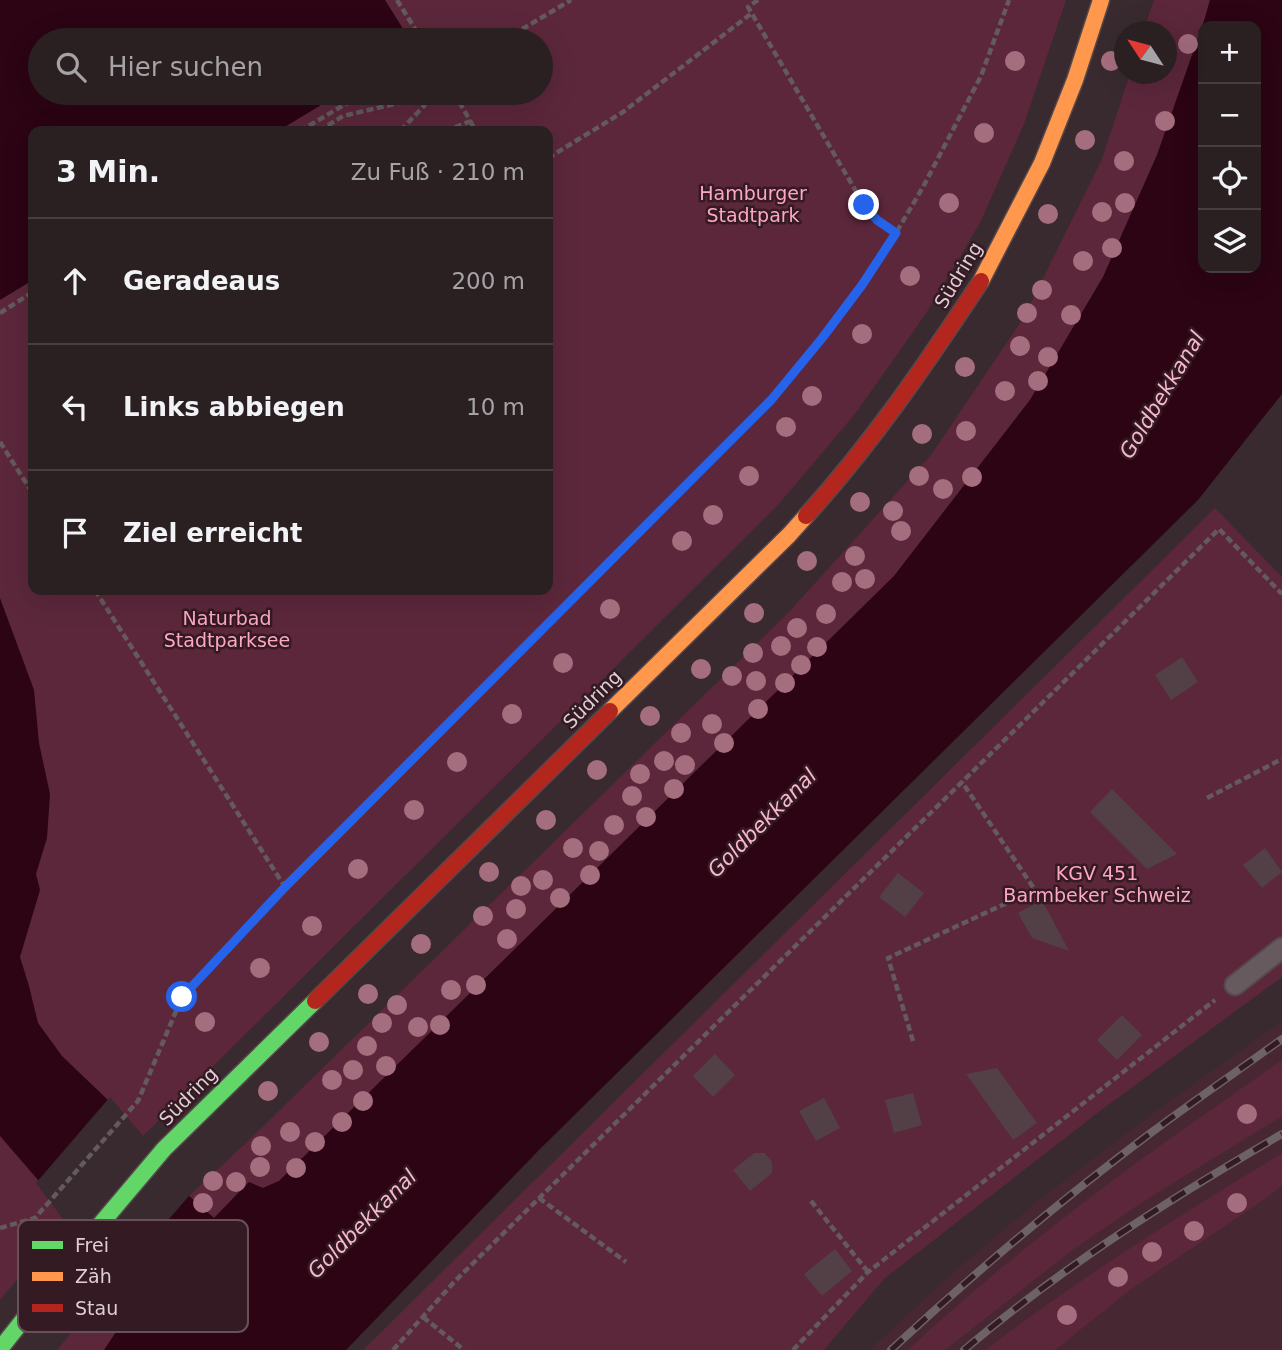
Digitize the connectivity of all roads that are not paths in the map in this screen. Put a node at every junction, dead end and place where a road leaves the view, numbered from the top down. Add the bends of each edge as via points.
1 (1101, 0) edge
2 (1282, 948) edge
3 (1236, 985) road end
4 (104, 1220) edge
5 (18, 1326) edge
6 (0, 1349) edge

1 - 4 street, Südring via 1042,163 984,276 920,373 834,485 789,536 164,1149
2 - 3 lane
5 - 6 street, Südring

